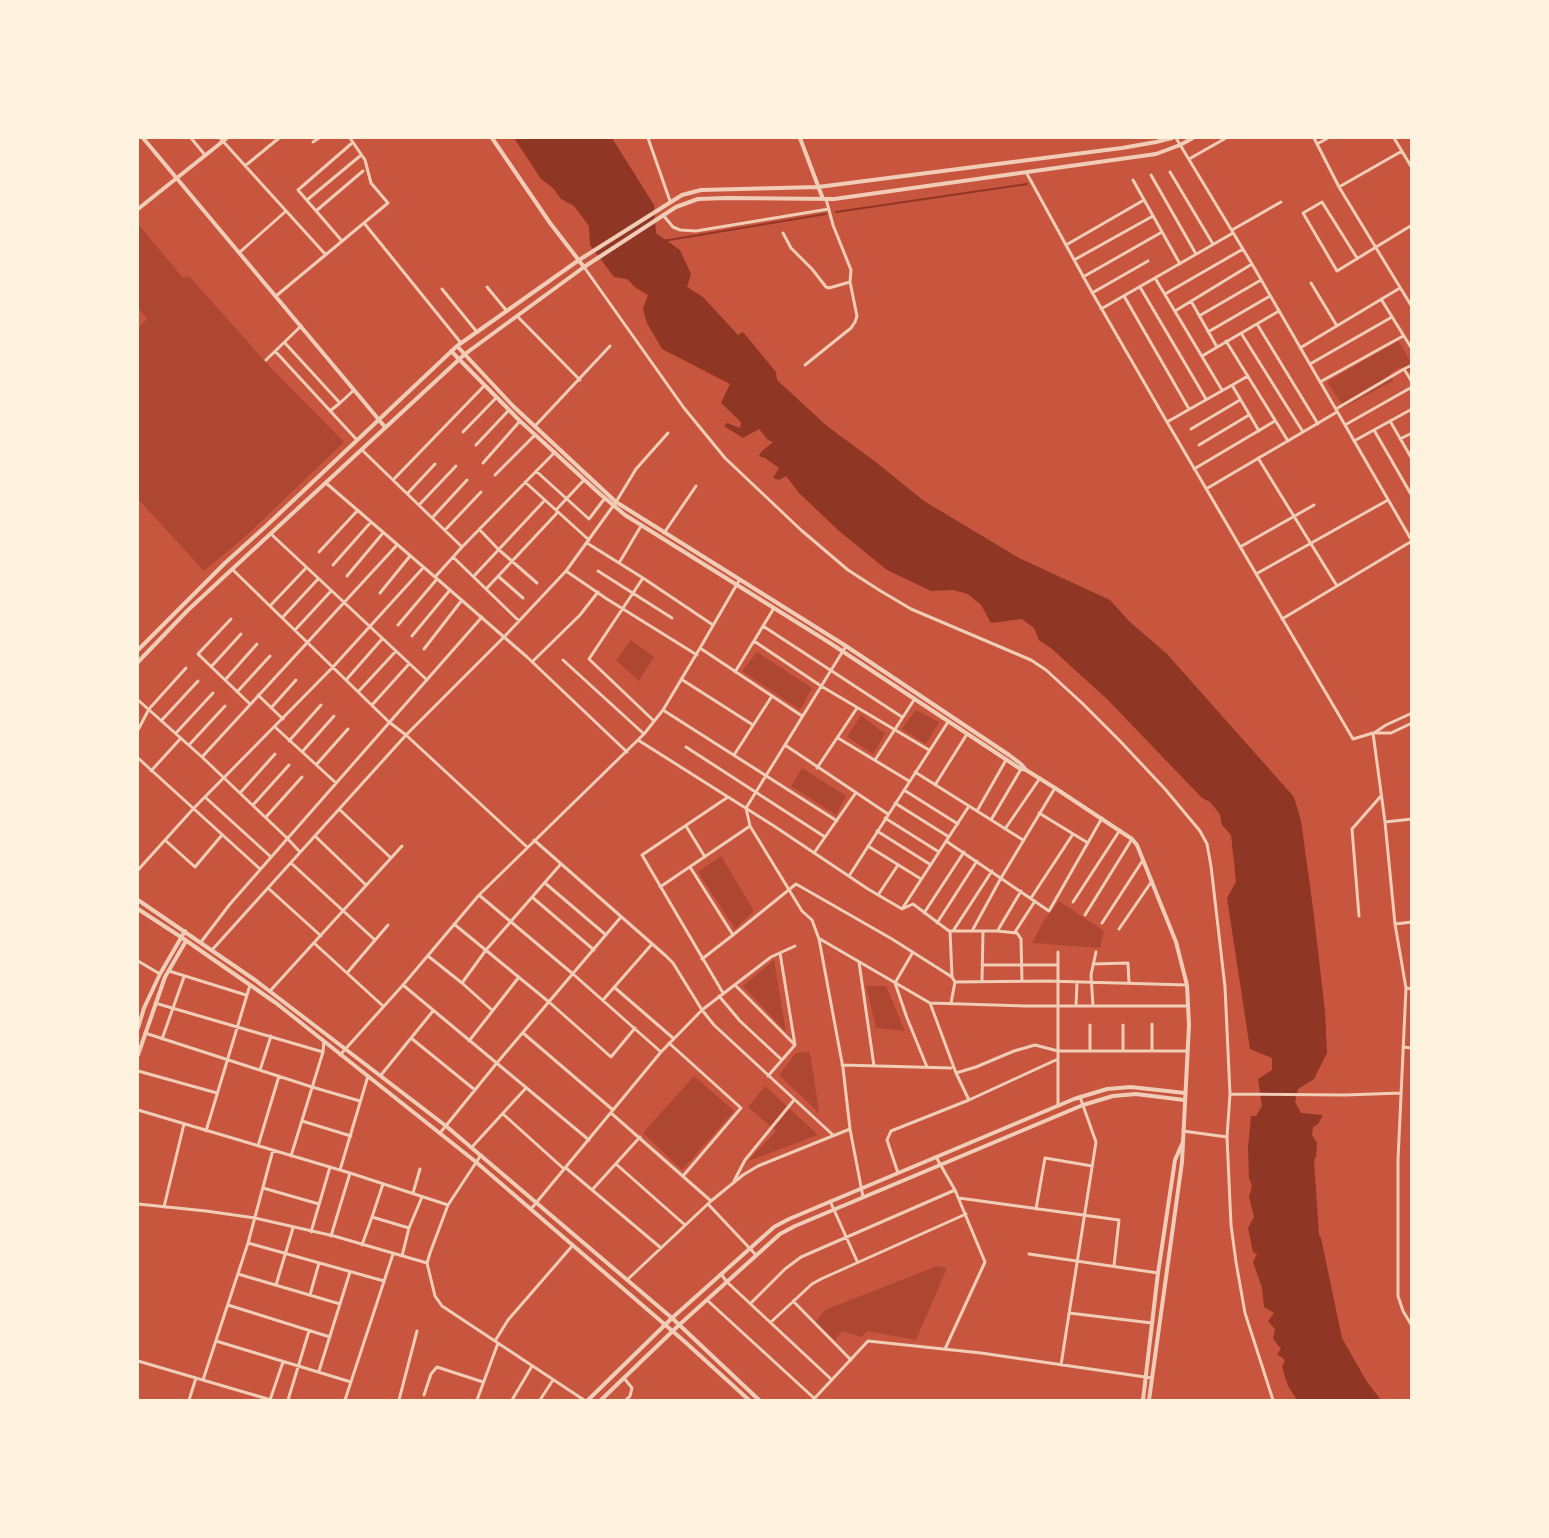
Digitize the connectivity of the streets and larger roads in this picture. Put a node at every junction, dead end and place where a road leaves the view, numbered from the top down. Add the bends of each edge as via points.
1 (143, 138) edge
2 (191, 138) edge
3 (227, 138) edge
4 (279, 138) edge
5 (318, 138) edge
6 (350, 138) edge
7 (492, 138) edge
8 (648, 138) edge
9 (800, 138) edge
10 (1174, 138) edge
11 (1193, 138) edge
12 (1226, 138) edge
13 (1314, 138) edge
14 (1328, 138) edge
15 (1394, 138) edge
16 (221, 139) edge
17 (313, 142) dead end
18 (351, 144) dead end
19 (1317, 144) junction
20 (1180, 145) junction
21 (1402, 151) junction
22 (205, 155) junction
23 (360, 156) dead end
24 (1189, 159) junction
25 (245, 166) junction
26 (1412, 168) edge
27 (1025, 171) junction
28 (363, 172) dead end
29 (1170, 172) dead end
30 (1150, 175) dead end
31 (177, 176) junction
32 (1133, 180) dead end
33 (818, 187) junction
34 (1339, 187) junction
35 (825, 199) junction
36 (1144, 200) junction
37 (307, 201) junction
38 (670, 202) junction
39 (1281, 202) dead end
40 (658, 208) junction
41 (138, 209) edge
42 (829, 209) junction
43 (286, 211) junction
44 (316, 211) junction
45 (664, 215) junction
46 (1153, 216) junction
47 (364, 223) junction
48 (1412, 225) edge
49 (1232, 231) junction
50 (1162, 232) junction
51 (784, 233) dead end
52 (342, 241) junction
53 (1213, 244) junction
54 (1066, 245) junction
55 (1375, 247) junction
56 (1243, 249) junction
57 (240, 252) junction
58 (1196, 254) junction
59 (326, 255) junction
60 (1357, 258) junction
61 (579, 260) junction
62 (1074, 260) junction
63 (1148, 261) dead end
64 (1180, 264) junction
65 (1252, 264) junction
66 (584, 267) junction
67 (1083, 277) junction
68 (1155, 278) junction
69 (1261, 280) junction
70 (850, 282) junction
71 (1311, 284) dead end
72 (487, 287) dead end
73 (1140, 287) junction
74 (1400, 288) junction
75 (442, 289) dead end
76 (1092, 293) junction
77 (1165, 294) junction
78 (276, 296) junction
79 (1124, 296) junction
80 (1270, 296) junction
81 (1381, 299) junction
82 (1190, 301) junction
83 (1412, 307) edge
84 (1102, 309) junction
85 (506, 310) junction
86 (1174, 311) junction
87 (1279, 311) junction
88 (517, 316) junction
89 (1199, 316) junction
90 (1392, 317) junction
91 (1257, 324) junction
92 (301, 326) junction
93 (1337, 326) junction
94 (477, 332) junction
95 (1208, 332) junction
96 (1242, 333) junction
97 (1403, 336) junction
98 (1226, 341) junction
99 (285, 343) junction
100 (459, 345) junction
101 (610, 346) dead end
102 (1217, 347) junction
103 (1300, 348) junction
104 (1412, 349) edge
105 (275, 351) junction
106 (452, 351) junction
107 (465, 354) junction
108 (1202, 356) junction
109 (459, 359) junction
110 (266, 360) dead end
111 (1310, 364) junction
112 (805, 365) dead end
113 (1412, 365) edge
114 (1404, 369) junction
115 (1248, 376) junction
116 (580, 380) junction
117 (1320, 382) junction
118 (1412, 382) edge
119 (1232, 385) junction
120 (484, 386) junction
121 (1412, 387) edge
122 (354, 390) junction
123 (1222, 390) junction
124 (496, 398) junction
125 (1206, 399) junction
126 (1240, 400) junction
127 (340, 402) junction
128 (1189, 409) junction
129 (1412, 409) edge
130 (509, 410) junction
131 (330, 411) junction
132 (1337, 411) junction
133 (1249, 415) junction
134 (379, 420) junction
135 (1276, 421) junction
136 (1390, 421) junction
137 (520, 422) junction
138 (1166, 422) junction
139 (1318, 424) junction
140 (1345, 425) junction
141 (535, 426) junction
142 (385, 427) junction
143 (1191, 430) dead end
144 (1374, 430) junction
145 (1259, 431) junction
146 (463, 432) dead end
147 (1303, 432) junction
148 (668, 433) dead end
149 (1412, 433) edge
150 (535, 435) junction
151 (1400, 439) junction
152 (357, 440) junction
153 (1288, 441) junction
154 (1354, 441) junction
155 (476, 445) dead end
156 (1199, 445) dead end
157 (559, 448) junction
158 (362, 450) junction
159 (554, 452) junction
160 (1410, 454) edge
161 (1258, 458) junction
162 (1412, 459) edge
163 (482, 463) dead end
164 (435, 464) dead end
165 (456, 466) dead end
166 (1194, 469) junction
167 (536, 470) junction
168 (495, 476) dead end
169 (393, 480) junction
170 (467, 480) dead end
171 (584, 480) junction
172 (525, 482) junction
173 (326, 483) junction
174 (696, 486) dead end
175 (1206, 489) junction
176 (481, 492) dead end
177 (407, 494) junction
178 (1412, 496) edge
179 (567, 498) junction
180 (605, 498) junction
181 (545, 500) junction
182 (1388, 500) junction
183 (615, 503) junction
184 (419, 505) junction
185 (1314, 505) dead end
186 (358, 510) junction
187 (557, 511) junction
188 (1294, 517) junction
189 (432, 518) junction
190 (371, 522) junction
191 (641, 526) junction
192 (479, 529) junction
193 (445, 530) junction
194 (664, 532) junction
195 (383, 533) junction
196 (271, 534) junction
197 (1412, 541) edge
198 (588, 542) junction
199 (1310, 544) junction
200 (246, 545) junction
201 (397, 545) junction
202 (462, 547) junction
203 (1240, 547) junction
204 (498, 549) junction
205 (252, 552) junction
206 (319, 552) dead end
207 (410, 556) junction
208 (453, 557) junction
209 (512, 561) junction
210 (619, 563) junction
211 (333, 565) dead end
212 (306, 568) junction
213 (423, 568) junction
214 (232, 569) junction
215 (566, 571) junction
216 (598, 571) dead end
217 (1256, 574) junction
218 (347, 576) dead end
219 (474, 576) junction
220 (498, 576) junction
221 (436, 578) junction
222 (643, 578) junction
223 (318, 579) junction
224 (740, 579) junction
225 (537, 583) dead end
226 (736, 585) junction
227 (1337, 586) junction
228 (487, 588) junction
229 (450, 590) junction
230 (331, 591) junction
231 (598, 592) junction
232 (380, 593) dead end
233 (633, 593) junction
234 (522, 598) dead end
235 (462, 600) junction
236 (344, 604) junction
237 (270, 606) junction
238 (623, 608) junction
239 (774, 608) junction
240 (482, 617) junction
241 (230, 618) dead end
242 (282, 618) junction
243 (672, 618) dead end
244 (1282, 619) junction
245 (519, 621) junction
246 (398, 625) dead end
247 (713, 626) junction
248 (763, 626) junction
249 (369, 627) junction
250 (295, 630) junction
251 (241, 634) dead end
252 (412, 636) dead end
253 (504, 637) junction
254 (382, 639) junction
255 (754, 641) junction
256 (307, 643) junction
257 (257, 644) dead end
258 (846, 646) junction
259 (700, 648) junction
260 (424, 649) dead end
261 (138, 650) edge
262 (396, 651) junction
263 (843, 652) junction
264 (697, 655) junction
265 (270, 656) dead end
266 (563, 660) dead end
267 (138, 662) edge
268 (532, 662) junction
269 (409, 664) junction
270 (211, 667) junction
271 (333, 667) junction
272 (186, 668) dead end
273 (830, 671) junction
274 (735, 672) junction
275 (681, 679) junction
276 (225, 680) junction
277 (296, 680) dead end
278 (346, 680) junction
279 (427, 680) junction
280 (198, 681) dead end
281 (821, 686) junction
282 (237, 692) junction
283 (358, 692) junction
284 (212, 693) dead end
285 (258, 695) junction
286 (772, 696) junction
287 (138, 700) edge
288 (914, 700) junction
289 (250, 704) junction
290 (372, 705) junction
291 (224, 706) dead end
292 (321, 706) dead end
293 (271, 708) junction
294 (857, 708) junction
295 (149, 709) junction
296 (663, 710) junction
297 (1412, 713) edge
298 (334, 716) dead end
299 (802, 716) junction
300 (902, 717) junction
301 (283, 719) junction
302 (162, 721) junction
303 (654, 721) junction
304 (390, 722) junction
305 (948, 722) junction
306 (1412, 723) edge
307 (753, 725) junction
308 (275, 727) junction
309 (348, 729) dead end
310 (138, 730) edge
311 (894, 730) junction
312 (176, 733) junction
313 (1373, 733) junction
314 (644, 734) junction
315 (967, 734) junction
316 (406, 735) junction
317 (181, 738) junction
318 (838, 738) junction
319 (289, 740) junction
320 (638, 740) junction
321 (189, 745) junction
322 (784, 745) junction
323 (686, 747) dead end
324 (929, 750) junction
325 (302, 752) junction
326 (627, 752) junction
327 (275, 754) dead end
328 (734, 755) junction
329 (202, 757) junction
330 (138, 758) edge
331 (875, 760) junction
332 (1006, 760) junction
333 (289, 765) dead end
334 (316, 765) junction
335 (818, 768) junction
336 (1024, 769) junction
337 (151, 771) junction
338 (915, 772) junction
339 (766, 775) junction
340 (302, 777) dead end
341 (224, 778) junction
342 (1040, 778) junction
343 (909, 781) junction
344 (336, 783) junction
345 (935, 785) junction
346 (1055, 788) junction
347 (904, 790) junction
348 (756, 792) junction
349 (240, 794) junction
350 (855, 794) junction
351 (1381, 795) junction
352 (205, 797) junction
353 (728, 797) junction
354 (895, 803) junction
355 (252, 805) junction
356 (969, 806) junction
357 (746, 808) junction
358 (193, 809) junction
359 (340, 810) junction
360 (976, 811) junction
361 (1039, 812) junction
362 (888, 814) junction
363 (266, 817) junction
364 (885, 818) junction
365 (1102, 818) junction
366 (1412, 819) edge
367 (837, 820) junction
368 (991, 820) junction
369 (1385, 822) junction
370 (958, 824) junction
371 (686, 826) junction
372 (750, 826) junction
373 (1005, 830) junction
374 (1120, 830) junction
375 (877, 831) junction
376 (1073, 834) junction
377 (222, 835) junction
378 (315, 836) junction
379 (825, 837) junction
380 (287, 838) junction
381 (948, 839) junction
382 (1132, 839) junction
383 (165, 840) junction
384 (534, 840) junction
385 (1023, 840) junction
386 (1088, 843) junction
387 (402, 846) dead end
388 (868, 846) junction
389 (526, 847) junction
390 (300, 852) junction
391 (940, 852) junction
392 (964, 852) junction
393 (814, 853) junction
394 (270, 857) junction
395 (705, 857) junction
396 (391, 858) junction
397 (1143, 859) junction
398 (977, 861) junction
399 (291, 863) junction
400 (560, 865) junction
401 (898, 865) junction
402 (931, 865) junction
403 (690, 867) junction
404 (260, 869) junction
405 (138, 870) edge
406 (992, 871) junction
407 (849, 876) junction
408 (1001, 878) junction
409 (921, 879) junction
410 (1152, 880) junction
411 (545, 883) junction
412 (366, 885) junction
413 (660, 886) junction
414 (268, 888) junction
415 (789, 890) junction
416 (1021, 891) junction
417 (479, 895) junction
418 (878, 895) junction
419 (532, 897) junction
420 (1031, 898) junction
421 (138, 900) edge
422 (1035, 901) junction
423 (1073, 902) dead end
424 (902, 909) junction
425 (138, 911) edge
426 (343, 911) junction
427 (924, 913) junction
428 (1085, 915) dead end
429 (1359, 916) dead end
430 (621, 917) junction
431 (510, 921) junction
432 (1412, 922) edge
433 (937, 923) junction
434 (1102, 923) dead end
435 (454, 924) junction
436 (1395, 924) junction
437 (388, 925) dead end
438 (1119, 929) dead end
439 (997, 930) junction
440 (184, 931) junction
441 (952, 931) junction
442 (972, 931) junction
443 (984, 931) junction
444 (1015, 932) junction
445 (190, 934) junction
446 (606, 934) junction
447 (733, 935) junction
448 (321, 936) junction
449 (181, 937) junction
450 (819, 939) junction
451 (375, 940) junction
452 (186, 941) junction
453 (201, 942) junction
454 (314, 943) junction
455 (652, 944) junction
456 (795, 946) dead end
457 (212, 950) junction
458 (486, 950) junction
459 (594, 950) junction
460 (780, 952) junction
461 (913, 952) junction
462 (1058, 952) dead end
463 (1096, 952) dead end
464 (428, 956) junction
465 (702, 958) junction
466 (138, 961) edge
467 (859, 962) junction
468 (983, 964) junction
469 (1021, 964) junction
470 (1093, 964) junction
471 (1058, 965) junction
472 (168, 971) junction
473 (160, 974) junction
474 (347, 974) junction
475 (573, 974) junction
476 (184, 977) junction
477 (519, 977) junction
478 (952, 977) junction
479 (982, 981) junction
480 (1022, 981) junction
481 (954, 982) junction
482 (1057, 982) junction
483 (1077, 982) junction
484 (1092, 982) junction
485 (462, 983) junction
486 (895, 983) junction
487 (1129, 984) junction
488 (250, 985) junction
489 (403, 985) junction
490 (735, 985) junction
491 (1187, 985) junction
492 (614, 988) junction
493 (1406, 988) junction
494 (1412, 989) edge
495 (270, 990) junction
496 (724, 993) junction
497 (246, 995) junction
498 (719, 996) junction
499 (603, 1000) junction
500 (549, 1002) junction
501 (951, 1002) junction
502 (155, 1003) junction
503 (930, 1003) junction
504 (383, 1006) junction
505 (1058, 1006) junction
506 (1076, 1006) junction
507 (1093, 1006) junction
508 (1188, 1006) junction
509 (138, 1007) edge
510 (144, 1008) junction
511 (173, 1008) junction
512 (492, 1010) junction
513 (702, 1010) junction
514 (433, 1011) junction
515 (1152, 1024) dead end
516 (1090, 1025) dead end
517 (1123, 1025) dead end
518 (236, 1026) junction
519 (138, 1028) edge
520 (635, 1028) junction
521 (144, 1033) junction
522 (523, 1033) junction
523 (271, 1036) junction
524 (411, 1038) junction
525 (673, 1038) junction
526 (162, 1039) junction
527 (324, 1041) junction
528 (469, 1041) junction
529 (669, 1043) junction
530 (794, 1045) junction
531 (1403, 1047) junction
532 (346, 1048) junction
533 (1412, 1048) edge
534 (1058, 1051) junction
535 (1090, 1051) junction
536 (1122, 1051) junction
537 (1152, 1051) junction
538 (323, 1052) junction
539 (661, 1052) junction
540 (1187, 1052) junction
541 (138, 1055) edge
542 (340, 1055) junction
543 (226, 1060) junction
544 (782, 1060) junction
545 (1058, 1060) junction
546 (496, 1064) junction
547 (842, 1065) junction
548 (874, 1066) junction
549 (927, 1068) junction
550 (951, 1068) dead end
551 (260, 1070) junction
552 (138, 1071) edge
553 (956, 1073) junction
554 (381, 1075) junction
555 (278, 1076) junction
556 (368, 1076) junction
557 (768, 1076) junction
558 (312, 1087) junction
559 (526, 1088) junction
560 (475, 1090) junction
561 (217, 1093) junction
562 (1185, 1093) junction
563 (1401, 1093) junction
564 (1230, 1094) junction
565 (1080, 1097) junction
566 (360, 1100) junction
567 (794, 1100) junction
568 (969, 1100) junction
569 (1184, 1100) junction
570 (1083, 1105) junction
571 (1058, 1106) junction
572 (138, 1110) edge
573 (612, 1112) junction
574 (503, 1114) junction
575 (302, 1121) junction
576 (184, 1124) junction
577 (446, 1126) junction
578 (850, 1129) junction
579 (206, 1130) junction
580 (1183, 1131) junction
581 (440, 1133) junction
582 (833, 1135) junction
583 (351, 1136) junction
584 (640, 1137) junction
585 (1228, 1137) junction
586 (589, 1140) junction
587 (1182, 1144) junction
588 (258, 1146) junction
589 (472, 1147) junction
590 (273, 1150) junction
591 (481, 1155) junction
592 (291, 1156) junction
593 (936, 1157) junction
594 (476, 1162) junction
595 (616, 1164) junction
596 (941, 1164) junction
597 (1092, 1166) junction
598 (330, 1167) junction
599 (565, 1168) junction
600 (420, 1169) dead end
601 (340, 1170) junction
602 (350, 1173) junction
603 (898, 1173) junction
604 (683, 1176) junction
605 (733, 1182) junction
606 (383, 1184) junction
607 (263, 1188) junction
608 (862, 1188) junction
609 (592, 1190) junction
610 (955, 1190) junction
611 (413, 1194) junction
612 (422, 1197) junction
613 (863, 1197) junction
614 (958, 1198) junction
615 (830, 1201) junction
616 (709, 1202) junction
617 (537, 1203) junction
618 (138, 1204) edge
619 (319, 1204) junction
620 (164, 1206) junction
621 (448, 1206) junction
622 (531, 1209) junction
623 (1036, 1209) junction
624 (834, 1210) junction
625 (966, 1214) junction
626 (1084, 1215) junction
627 (372, 1217) junction
628 (254, 1218) junction
629 (685, 1225) junction
630 (293, 1228) junction
631 (409, 1228) junction
632 (311, 1232) junction
633 (331, 1236) junction
634 (846, 1238) junction
635 (248, 1243) junction
636 (362, 1245) junction
637 (573, 1245) junction
638 (661, 1248) junction
639 (750, 1248) junction
640 (285, 1253) junction
641 (392, 1254) junction
642 (1029, 1254) dead end
643 (756, 1255) junction
644 (402, 1256) junction
645 (857, 1261) junction
646 (1077, 1261) junction
647 (319, 1263) junction
648 (427, 1263) junction
649 (1114, 1266) junction
650 (350, 1272) junction
651 (1158, 1273) junction
652 (238, 1274) junction
653 (721, 1274) junction
654 (627, 1280) junction
655 (384, 1281) junction
656 (727, 1282) junction
657 (276, 1285) junction
658 (310, 1295) junction
659 (707, 1300) junction
660 (793, 1301) junction
661 (751, 1302) junction
662 (340, 1304) junction
663 (228, 1305) junction
664 (1069, 1313) junction
665 (672, 1318) junction
666 (771, 1322) junction
667 (1152, 1323) junction
668 (665, 1325) junction
669 (679, 1325) junction
670 (1412, 1326) edge
671 (309, 1331) junction
672 (417, 1331) dead end
673 (672, 1331) junction
674 (330, 1337) junction
675 (216, 1340) junction
676 (496, 1342) junction
677 (945, 1349) junction
678 (851, 1360) junction
679 (138, 1361) edge
680 (282, 1362) junction
681 (1061, 1365) junction
682 (298, 1366) junction
683 (532, 1366) junction
684 (319, 1371) junction
685 (624, 1377) junction
686 (196, 1378) junction
687 (1146, 1378) junction
688 (1152, 1378) junction
689 (203, 1380) junction
690 (553, 1380) junction
691 (832, 1380) junction
692 (351, 1382) junction
693 (483, 1382) junction
694 (424, 1395) dead end
695 (604, 1396) junction
696 (189, 1400) edge
697 (268, 1400) edge
698 (288, 1400) edge
699 (345, 1400) edge
700 (398, 1400) edge
701 (477, 1400) edge
702 (512, 1400) edge
703 (540, 1400) edge
704 (584, 1400) edge
705 (588, 1400) edge
706 (601, 1400) edge
707 (608, 1400) edge
708 (626, 1400) edge
709 (749, 1400) edge
710 (759, 1400) edge
711 (814, 1400) edge
712 (1143, 1400) edge
713 (1149, 1400) edge
714 (1273, 1400) edge

1 - 31 street
2 - 22 street
3 - 16 street
4 - 25 street
5 - 17 street
6 - 47 street via 367,163 371,183 388,203
7 - 61 street
8 - 38 street
9 - 33 street
10 - 20 street
10 - 33 street via 1122,148
11 - 20 street
12 - 24 street
13 - 19 street
14 - 19 street
15 - 21 street
16 - 22 street
16 - 25 street
18 - 37 street via 298,190
19 - 34 street
20 - 24 street
20 - 27 street via 1156,154
21 - 26 street
21 - 34 street
22 - 31 street
23 - 37 street
24 - 49 street
25 - 43 street
27 - 35 street
27 - 54 street
28 - 44 street
29 - 53 street
30 - 58 street
31 - 41 street
31 - 57 street
32 - 36 street
33 - 35 street
33 - 38 street via 702,190
34 - 55 street
35 - 42 street
35 - 45 street via 698,199
36 - 46 street
36 - 54 street
37 - 44 street
38 - 40 street
39 - 49 street
40 - 45 street
40 - 61 street
42 - 45 street via 696,231 673,227
42 - 70 street via 851,270
43 - 57 street
43 - 59 street
44 - 52 street
45 - 66 street
46 - 50 street
46 - 62 street
47 - 52 street
47 - 100 street
48 - 55 street
49 - 53 street
49 - 56 street
50 - 64 street
50 - 67 street
51 - 70 street via 791,248 826,287
52 - 59 street
53 - 58 street
54 - 62 street
55 - 60 street
55 - 74 street
56 - 65 street
56 - 77 street
57 - 78 street
58 - 64 street
59 - 78 street
60 - 60 street via 1337,270 1303,213 1322,202
61 - 66 street
61 - 85 street
62 - 67 street
63 - 76 street
64 - 68 street
65 - 69 street
65 - 82 street
66 - 88 street
66 - 564 street via 684,408 725,458 801,530 848,570 911,609 1031,660 1046,670 1108,728 1188,814 1207,844 1225,987
67 - 76 street
68 - 73 street
68 - 77 street
69 - 80 street
69 - 89 street
70 - 112 street via 857,311 855,322
71 - 93 street
72 - 85 street
73 - 79 street
73 - 125 street
74 - 81 street
74 - 83 street
75 - 94 street
76 - 84 street
77 - 86 street
78 - 92 street
79 - 84 street
79 - 128 street
80 - 87 street
80 - 95 street
81 - 90 street
81 - 93 street
82 - 86 street
82 - 89 street
84 - 138 street
85 - 94 street
86 - 108 street
87 - 91 street
87 - 103 street
88 - 107 street
88 - 116 street
89 - 95 street
90 - 97 street
90 - 111 street
91 - 96 street
91 - 139 street
92 - 99 street
92 - 122 street
93 - 103 street
94 - 100 street
95 - 102 street
96 - 98 street
96 - 147 street
97 - 104 street
97 - 117 street
98 - 102 street
98 - 115 street
99 - 105 street
99 - 127 street
100 - 106 street
100 - 107 street
101 - 116 street
102 - 108 street
103 - 111 street
105 - 110 street
105 - 131 street
106 - 109 street
106 - 134 street
107 - 109 street
107 - 141 street
108 - 123 street
109 - 120 street
109 - 142 street
111 - 117 street
113 - 114 street
114 - 118 street
114 - 132 street
115 - 119 street
115 - 135 street
116 - 141 street
117 - 132 street
119 - 123 street
119 - 126 street
120 - 124 street
120 - 169 street
121 - 140 street
122 - 127 street
122 - 134 street
123 - 125 street
124 - 130 street
124 - 146 street
125 - 128 street
126 - 133 street
126 - 143 street
127 - 131 street
128 - 138 street
129 - 136 street
130 - 137 street
130 - 155 street
131 - 152 street
132 - 139 street
132 - 140 street
133 - 145 street
133 - 156 street
134 - 142 street
134 - 152 street
135 - 145 street
135 - 153 street
136 - 144 street
136 - 151 street
137 - 150 street
137 - 163 street
138 - 166 street
139 - 147 street
140 - 154 street
141 - 157 street
142 - 158 street
144 - 154 street
144 - 178 street
145 - 166 street
147 - 153 street
148 - 183 street via 636,470
149 - 151 street
150 - 159 street
150 - 168 street
151 - 160 street
152 - 200 street
153 - 161 street
154 - 182 street
157 - 159 street
157 - 183 street
158 - 169 street
158 - 173 street
159 - 167 street
159 - 171 street
160 - 162 street
161 - 175 street
161 - 188 street
164 - 177 street
165 - 184 street
166 - 175 street
167 - 172 street
167 - 179 street
169 - 177 street
170 - 189 street
171 - 179 street
171 - 180 street
172 - 181 street
172 - 192 street
173 - 186 street
173 - 196 street
174 - 194 street
175 - 203 street
176 - 193 street
177 - 184 street
179 - 180 street via 589,519
179 - 187 street
180 - 183 street
181 - 187 street
181 - 204 street
182 - 197 street
182 - 199 street
183 - 191 street
183 - 194 street
183 - 198 street
184 - 189 street
185 - 188 street
186 - 190 street
186 - 206 street
187 - 198 street
187 - 209 street
188 - 199 street
188 - 203 street
189 - 193 street
190 - 195 street
190 - 211 street
191 - 210 street
191 - 226 street
192 - 202 street
192 - 204 street
193 - 202 street
194 - 224 street
195 - 201 street
195 - 218 street
196 - 205 street
196 - 212 street
197 - 227 street
198 - 210 street
198 - 215 street
199 - 217 street
199 - 227 street
200 - 205 street
200 - 261 street
201 - 207 street
201 - 236 street
202 - 208 street
203 - 217 street
204 - 209 street
204 - 219 street
205 - 214 street
207 - 213 street
207 - 232 street
208 - 219 street
208 - 221 street
209 - 220 street
209 - 225 street
210 - 222 street
212 - 223 street
212 - 237 street
213 - 221 street
213 - 249 street
214 - 237 street
214 - 267 street
215 - 231 street
215 - 245 street
216 - 233 street
217 - 244 street
219 - 228 street
220 - 228 street
220 - 234 street
221 - 229 street
221 - 246 street
222 - 233 street
222 - 247 street
223 - 230 street
223 - 242 street
224 - 226 street
224 - 258 street
226 - 239 street
226 - 247 street
227 - 244 street
228 - 245 street
229 - 235 street
229 - 252 street
230 - 236 street
230 - 250 street
231 - 238 street
231 - 268 street via 580,615
233 - 238 street
233 - 243 street
235 - 240 street
235 - 260 street
236 - 249 street
236 - 256 street
237 - 242 street
238 - 264 street
238 - 303 street via 588,659
239 - 248 street
239 - 263 street
240 - 253 street
240 - 279 street
241 - 270 street via 198,654
242 - 250 street
244 - 313 street via 1353,739
245 - 253 street
247 - 259 street
248 - 255 street
248 - 273 street
249 - 254 street
249 - 271 street
250 - 256 street
251 - 270 street
253 - 268 street
253 - 316 street
254 - 262 street
254 - 278 street
255 - 274 street
255 - 281 street
256 - 271 street
256 - 285 street
257 - 276 street
258 - 263 street
258 - 336 street via 1009,755
259 - 264 street
259 - 274 street
262 - 269 street
262 - 283 street
263 - 273 street
263 - 288 street
264 - 275 street
265 - 282 street
266 - 314 street
268 - 326 street
269 - 279 street
269 - 290 street
270 - 276 street
271 - 278 street
271 - 301 street
272 - 295 street
273 - 281 street
273 - 300 street
274 - 286 street
275 - 296 street
275 - 307 street
276 - 282 street
277 - 293 street
278 - 283 street
279 - 304 street
280 - 302 street
281 - 294 street
281 - 299 street
282 - 289 street
283 - 290 street
284 - 312 street
285 - 289 street
285 - 293 street
286 - 299 street
286 - 307 street
287 - 295 street
288 - 300 street
288 - 305 street
289 - 329 street
290 - 304 street
291 - 321 street
292 - 319 street
293 - 301 street
294 - 311 street
294 - 318 street
295 - 302 street
295 - 310 street
296 - 303 street
296 - 328 street
297 - 313 street
298 - 325 street
299 - 322 street
300 - 311 street
301 - 308 street
302 - 312 street
303 - 314 street
304 - 316 street
304 - 344 street
305 - 315 street
305 - 324 street
306 - 313 street via 1391,733
307 - 328 street
308 - 319 street
308 - 341 street
309 - 334 street
311 - 324 street
311 - 331 street
312 - 317 street
313 - 351 street
314 - 320 street
315 - 332 street
315 - 345 street
316 - 359 street
316 - 389 street
317 - 321 street
317 - 337 street
318 - 331 street
318 - 335 street
319 - 325 street
320 - 326 street
320 - 353 street
321 - 329 street
322 - 335 street
322 - 339 street
323 - 348 street
324 - 338 street
325 - 334 street
326 - 384 street
327 - 349 street
328 - 339 street
329 - 341 street
330 - 337 street
331 - 343 street
332 - 336 street
332 - 360 street
333 - 355 street
334 - 344 street
335 - 350 street
336 - 342 street
336 - 368 street
337 - 358 street
338 - 343 street
338 - 345 street
339 - 348 street
339 - 367 street
340 - 363 street
341 - 349 street
341 - 352 street
342 - 346 street
342 - 373 street
343 - 347 street
344 - 380 street
345 - 356 street
346 - 361 street
346 - 365 street
347 - 354 street
347 - 370 street
348 - 357 street
348 - 379 street
349 - 355 street
350 - 362 street
350 - 367 street
351 - 369 street
351 - 429 street via 1352,829
352 - 358 street
352 - 394 street
353 - 357 street
353 - 371 street
354 - 362 street
354 - 381 street
355 - 363 street
356 - 360 street
356 - 370 street
357 - 372 street
357 - 393 street
358 - 377 street
358 - 383 street
359 - 378 street
359 - 396 street
360 - 368 street
361 - 376 street
361 - 385 street
362 - 364 street
363 - 380 street
364 - 375 street
364 - 391 street
365 - 374 street
365 - 386 street
366 - 369 street
367 - 379 street
368 - 373 street
369 - 436 street
370 - 381 street
371 - 395 street
371 - 413 street via 642,855
372 - 395 street
372 - 415 street
373 - 385 street
374 - 382 street
374 - 423 street
375 - 388 street
375 - 402 street
376 - 386 street
376 - 420 street
377 - 383 street via 195,867
377 - 404 street
378 - 390 street
378 - 412 street
379 - 393 street
380 - 390 street
380 - 394 street
381 - 391 street
381 - 392 street
382 - 397 street
382 - 428 street
383 - 405 street
384 - 389 street
384 - 400 street
385 - 408 street
386 - 422 street via 1049,910
387 - 396 street
388 - 401 street
388 - 407 street
389 - 417 street
390 - 399 street
391 - 402 street
392 - 398 street
392 - 427 street
393 - 407 street
394 - 404 street
395 - 403 street
396 - 412 street
397 - 410 street
397 - 434 street
398 - 406 street
398 - 433 street
399 - 414 street
399 - 426 street
400 - 411 street
400 - 430 street
401 - 409 street
401 - 418 street
402 - 409 street
403 - 413 street
403 - 447 street
404 - 453 street
406 - 408 street
406 - 441 street
407 - 418 street
408 - 416 street
408 - 442 street
409 - 424 street
410 - 438 street
410 - 491 street via 1176,942
411 - 419 street
411 - 446 street
412 - 426 street
413 - 465 street
414 - 448 street
414 - 457 street
415 - 447 street
415 - 450 street via 812,920
415 - 461 street via 796,884
416 - 420 street
416 - 439 street
417 - 431 street
417 - 435 street
418 - 424 street
419 - 431 street
419 - 459 street
420 - 422 street
421 - 440 street
422 - 444 street
424 - 427 street via 913,904
425 - 449 street
426 - 448 street
426 - 451 street
427 - 433 street
430 - 446 street
430 - 455 street
431 - 458 street
431 - 475 street
432 - 436 street
433 - 441 street
435 - 458 street
435 - 464 street
436 - 493 street
437 - 451 street
439 - 443 street
439 - 444 street
440 - 445 street
440 - 449 street
441 - 442 street
441 - 478 street
442 - 443 street
443 - 468 street
444 - 469 street via 1020,937
445 - 452 street
445 - 453 street
446 - 459 street
447 - 465 street
448 - 454 street
449 - 452 street
449 - 473 street
450 - 467 street
450 - 547 street
451 - 474 street
452 - 472 street
452 - 488 street
453 - 457 street
454 - 474 street
454 - 495 street
455 - 492 street
455 - 513 street via 673,963
456 - 460 street
457 - 495 street
458 - 477 street
458 - 485 street
459 - 475 street
460 - 490 street
460 - 530 street
461 - 478 street
461 - 486 street
462 - 471 street
463 - 470 street
464 - 485 street
464 - 489 street
465 - 496 street
466 - 473 street
467 - 486 street
467 - 548 street
468 - 469 street
468 - 479 street
469 - 471 street
469 - 480 street
470 - 484 street
470 - 487 street via 1128,963
471 - 482 street
472 - 476 street
472 - 502 street
473 - 510 street
474 - 504 street
475 - 499 street
475 - 500 street
476 - 497 street
476 - 511 street
477 - 500 street
477 - 512 street
478 - 481 street
479 - 480 street
479 - 481 street
480 - 482 street
481 - 501 street
482 - 483 street
482 - 505 street
483 - 484 street
483 - 506 street
484 - 487 street
484 - 507 street
485 - 512 street
486 - 503 street
486 - 549 street
487 - 491 street
488 - 497 street
488 - 527 street
489 - 504 street
489 - 514 street
490 - 496 street
490 - 530 street
491 - 508 street
492 - 499 street
492 - 525 street
493 - 494 street
493 - 531 street
495 - 532 street
496 - 498 street
497 - 518 street
498 - 513 street
498 - 544 street via 740,1021
499 - 520 street
500 - 520 street via 611,1057
500 - 522 street
501 - 503 street
501 - 505 street
502 - 511 street
502 - 521 street
503 - 553 street
504 - 532 street
505 - 506 street
505 - 534 street
506 - 507 street
507 - 508 street
508 - 540 street
509 - 510 street
510 - 519 street
511 - 518 street
511 - 526 street
512 - 528 street
513 - 525 street
513 - 557 street
514 - 524 street
514 - 528 street
515 - 537 street
516 - 535 street
517 - 536 street
518 - 523 street
518 - 543 street
520 - 539 street
521 - 526 street
521 - 541 street
522 - 546 street
522 - 573 street
523 - 538 street
523 - 551 street
524 - 554 street
524 - 560 street
525 - 529 street
526 - 543 street
527 - 538 street
527 - 542 street
528 - 546 street
529 - 539 street
529 - 604 street via 741,1108
530 - 544 street
531 - 533 street
531 - 563 street
532 - 542 street
532 - 554 street
534 - 535 street
534 - 545 street
534 - 553 street via 1035,1045
535 - 536 street
536 - 537 street
537 - 540 street
538 - 558 street
539 - 573 street
540 - 562 street
542 - 556 street
543 - 551 street
543 - 561 street
544 - 557 street
545 - 568 street
545 - 571 street
546 - 559 street
546 - 560 street
547 - 548 street
547 - 578 street
548 - 549 street
549 - 550 street
551 - 555 street
552 - 561 street
553 - 568 street
554 - 577 street
555 - 558 street
555 - 588 street
556 - 566 street
556 - 581 street
557 - 567 street
558 - 566 street
558 - 575 street
559 - 574 street
559 - 586 street
560 - 577 street
561 - 579 street
562 - 565 street via 1131,1086
562 - 569 street
563 - 564 street
563 - 670 street via 1398,1296
564 - 585 street
565 - 570 street
565 - 571 street
566 - 583 street
567 - 582 street
567 - 605 street via 745,1160
568 - 603 street via 891,1131 887,1140
569 - 570 street via 1136,1094 1113,1096
569 - 580 street
570 - 596 street
570 - 597 street via 1096,1142
571 - 593 street
572 - 576 street
573 - 584 street
573 - 586 street
574 - 589 street
574 - 599 street
575 - 583 street
575 - 592 street
576 - 579 street
576 - 620 street
577 - 581 street
577 - 589 street
578 - 582 street
578 - 608 street
579 - 588 street
580 - 585 street
580 - 587 street
581 - 594 street
582 - 605 street via 758,1166
583 - 601 street
584 - 595 street
584 - 604 street
585 - 714 street via 1231,1225 1236,1262 1246,1313
586 - 599 street
587 - 651 street via 1175,1160
587 - 688 street
588 - 590 street
589 - 591 street
590 - 592 street
590 - 607 street
591 - 594 street
591 - 617 street
592 - 598 street
593 - 596 street
593 - 603 street
594 - 621 street
594 - 622 street
595 - 609 street
595 - 629 street
596 - 610 street
596 - 613 street
597 - 623 street via 1045,1158
597 - 626 street
598 - 601 street
598 - 619 street
599 - 609 street
599 - 617 street
600 - 611 street
601 - 602 street
602 - 606 street
602 - 633 street
603 - 608 street
604 - 616 street
605 - 616 street
606 - 611 street
606 - 627 street
607 - 619 street
607 - 628 street
608 - 613 street
608 - 615 street
609 - 638 street
610 - 614 street
610 - 634 street
611 - 612 street
612 - 621 street
612 - 631 street
613 - 624 street
614 - 623 street
614 - 625 street
615 - 624 street
615 - 639 street via 774,1227
616 - 629 street
616 - 639 street
617 - 622 street
617 - 654 street
618 - 620 street
619 - 632 street
620 - 628 street
621 - 648 street
622 - 637 street
623 - 626 street
624 - 634 street
624 - 643 street via 780,1234
625 - 645 street
625 - 677 street via 985,1262
626 - 646 street
626 - 649 street via 1119,1220
627 - 631 street
627 - 636 street
628 - 630 street
628 - 635 street
629 - 638 street
630 - 632 street
630 - 640 street
631 - 644 street
632 - 633 street
633 - 636 street
634 - 645 street
634 - 661 street via 794,1260
635 - 640 street
635 - 652 street
636 - 641 street
637 - 668 street
637 - 676 street via 508,1320
638 - 654 street
639 - 643 street
639 - 653 street
640 - 647 street
640 - 657 street
641 - 644 street
641 - 655 street
642 - 646 street
643 - 656 street
644 - 648 street
645 - 660 street via 812,1284
646 - 649 street
646 - 664 street
647 - 650 street
647 - 658 street
648 - 676 street via 435,1296 442,1306
649 - 651 street
650 - 655 street
650 - 662 street
651 - 667 street
652 - 657 street
652 - 663 street
653 - 656 street
653 - 665 street
654 - 665 street
655 - 692 street
656 - 659 street
656 - 661 street
657 - 658 street
658 - 662 street
659 - 669 street
659 - 711 street
660 - 666 street
660 - 678 street
661 - 666 street
662 - 674 street
663 - 671 street
663 - 675 street
664 - 667 street
664 - 681 street
665 - 668 street
665 - 669 street
666 - 691 street
667 - 687 street
668 - 673 street
668 - 705 street
669 - 673 street
669 - 710 street
671 - 674 street
671 - 682 street
672 - 700 street
673 - 685 street
673 - 709 street
674 - 684 street
675 - 680 street
675 - 689 street
676 - 683 street
676 - 693 street
677 - 678 street via 868,1341
677 - 681 street
678 - 691 street
679 - 686 street
680 - 682 street
680 - 697 street
681 - 687 street
682 - 684 street
682 - 698 street
683 - 690 street
683 - 702 street
684 - 692 street
685 - 695 street
685 - 708 street via 632,1388
686 - 689 street
686 - 696 street
687 - 688 street
687 - 712 street
688 - 713 street
689 - 697 street
690 - 703 street
690 - 704 street
691 - 711 street
692 - 699 street
693 - 694 street via 437,1367
693 - 701 street
695 - 706 street
695 - 707 street

